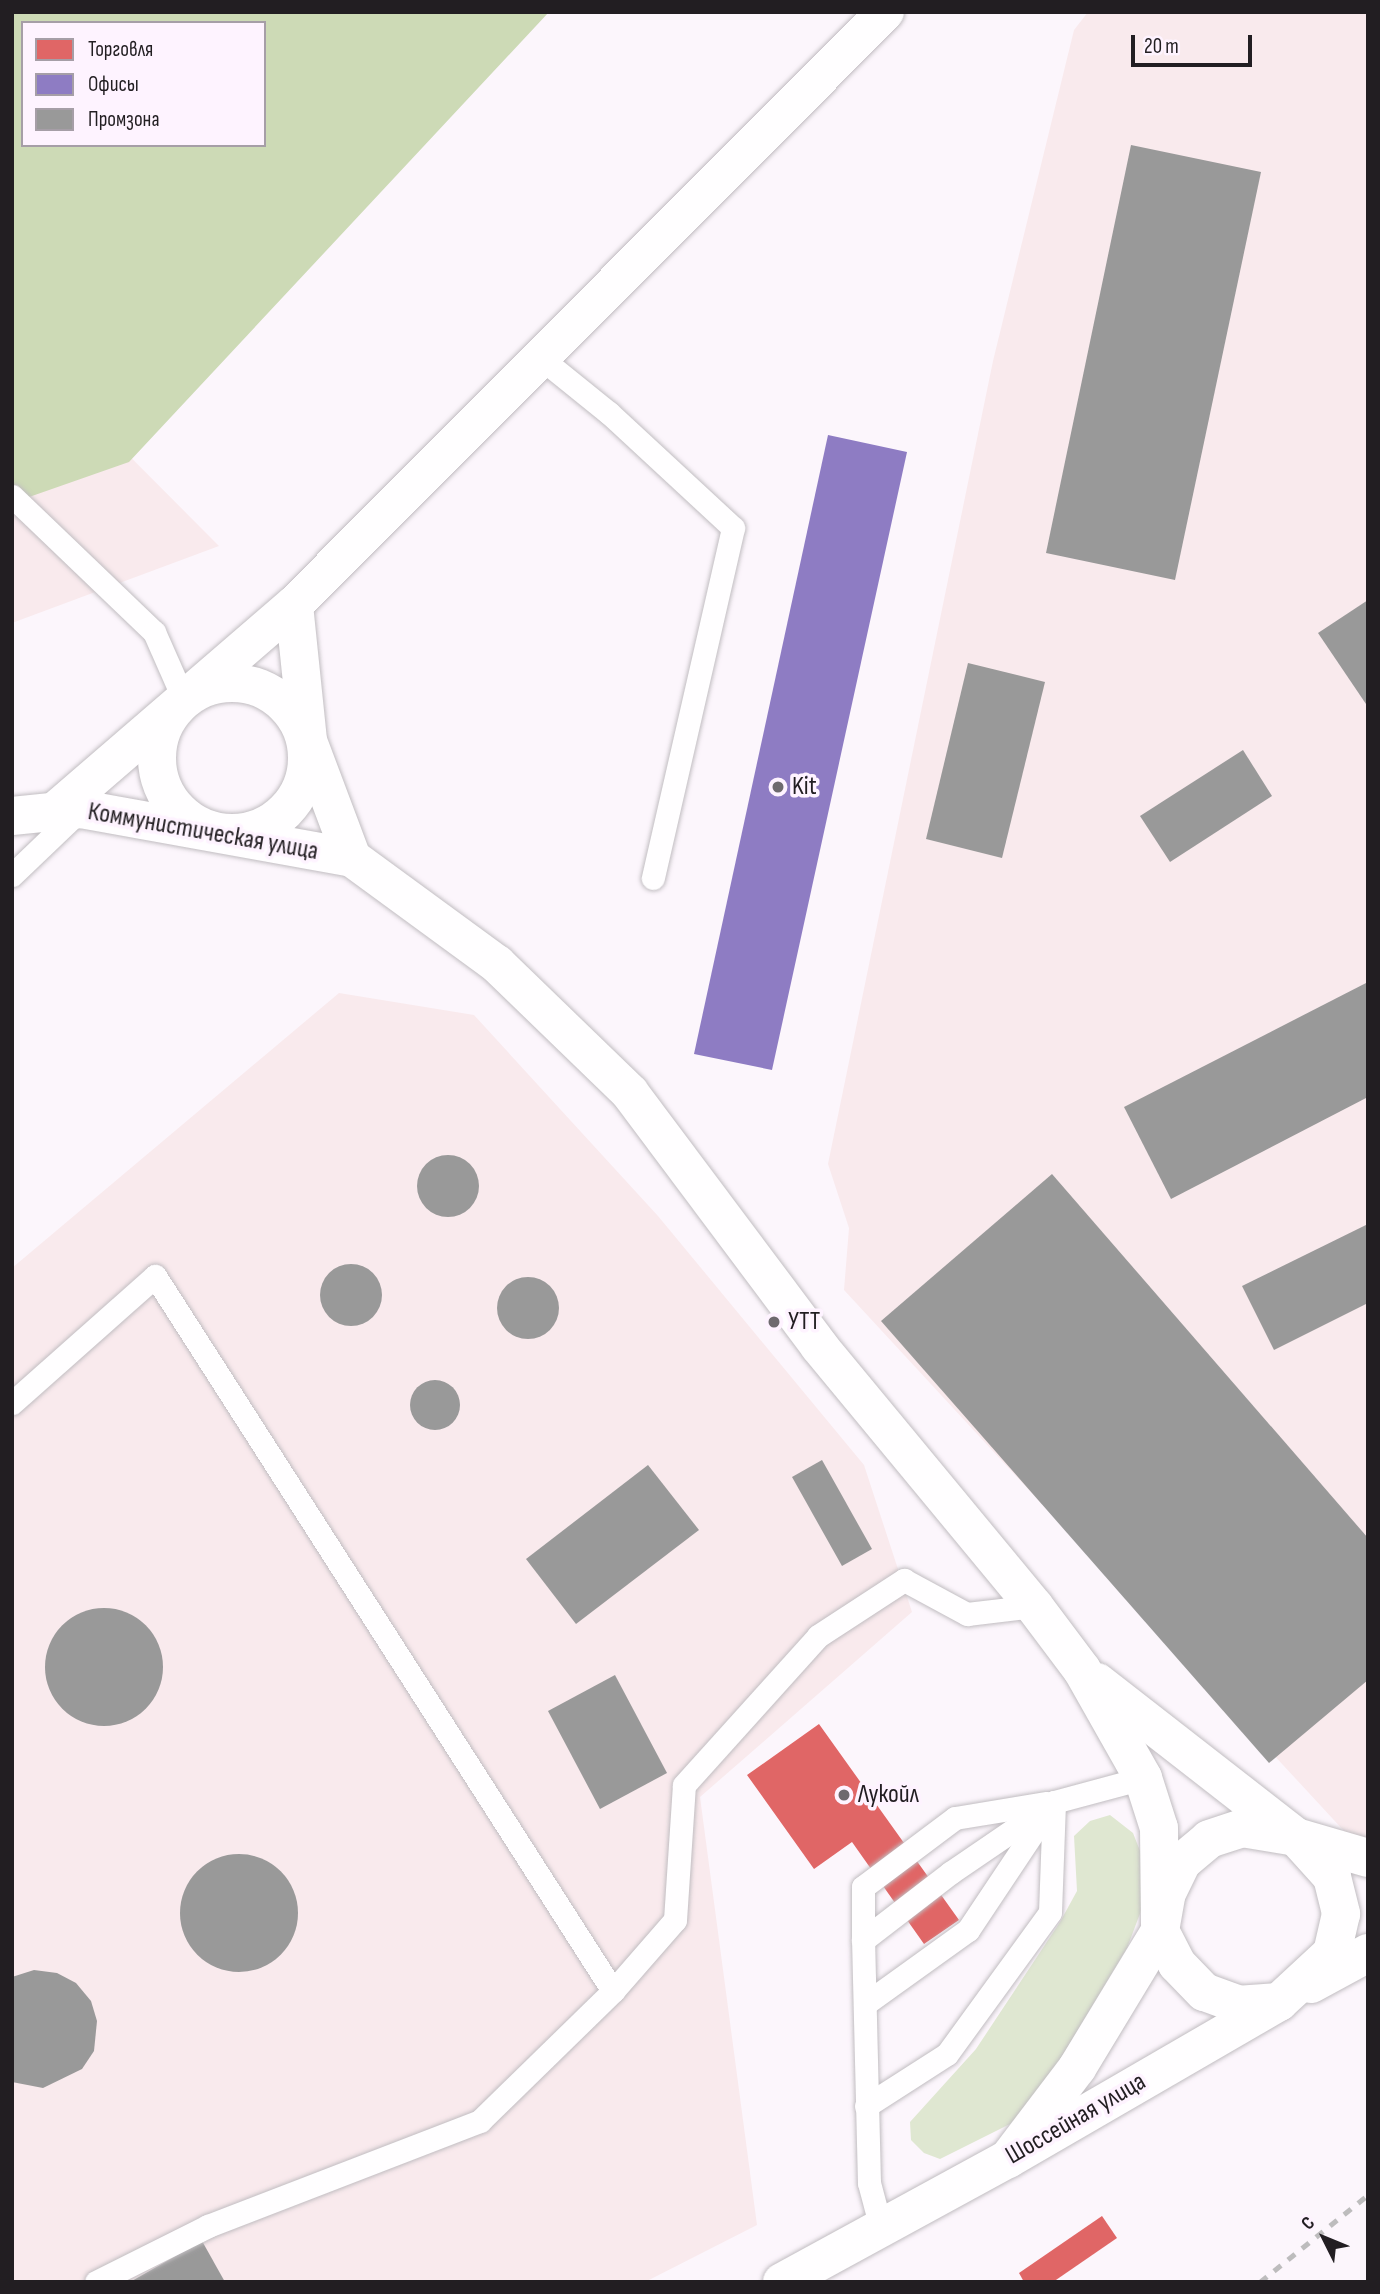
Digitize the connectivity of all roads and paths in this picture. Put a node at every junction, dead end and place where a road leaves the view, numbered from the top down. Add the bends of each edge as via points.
1 (885, 12) edge
2 (542, 359) junction
3 (12, 496) edge
4 (294, 605) junction
5 (184, 700) junction
6 (308, 741) junction
7 (68, 810) junction
8 (12, 816) edge
9 (213, 832) junction
10 (352, 858) junction
11 (12, 874) edge
12 (653, 878) dead end
13 (12, 1403) edge
14 (1034, 1606) junction
15 (1082, 1670) junction
16 (1143, 1778) junction
17 (1054, 1802) junction
18 (1296, 1837) junction
19 (1368, 1858) edge
20 (1160, 1931) junction
21 (863, 1940) junction
22 (1368, 1953) edge
23 (613, 1991) junction
24 (1279, 2002) junction
25 (865, 2004) junction
26 (866, 2106) junction
27 (1008, 2159) junction
28 (881, 2228) junction
29 (96, 2282) edge
30 (782, 2282) edge

1 - 2 main road
2 - 4 main road
2 - 12 lane via 609,413 733,528
3 - 5 lane via 154,632
4 - 5 main road
4 - 6 main road
5 - 6 main road via 215,685 240,683 263,690 284,703
5 - 7 main road
5 - 9 main road via 160,733 156,758 160,783 173,805 191,822
6 - 9 main road via 307,771 299,794 284,813 242,834
6 - 10 main road
7 - 8 main road, Коммунистическая улица
7 - 9 main road, Коммунистическая улица
7 - 11 lane
9 - 10 main road, Коммунистическая улица
10 - 14 main road via 497,964 630,1093 819,1346
13 - 23 lane via 155,1276
14 - 15 main road
14 - 23 lane via 967,1614 904,1580 818,1636 684,1785 675,1920
15 - 16 main road
15 - 18 main road
16 - 17 lane
16 - 20 main road via 1160,1828
17 - 21 lane
17 - 21 lane via 955,1818 863,1887
17 - 25 lane via 968,1930
17 - 26 lane via 1050,1912 947,2054
18 - 19 main road
18 - 20 main road via 1242,1828 1209,1839 1182,1862 1167,1893
18 - 24 main road via 1332,1877 1341,1914 1332,1953
20 - 24 main road via 1177,1964 1204,1992 1240,2005
20 - 27 main road via 1077,2068
21 - 25 lane
22 - 24 main road, Шоссейная улица
23 - 29 lane via 480,2121 208,2226
24 - 27 main road, Шоссейная улица
25 - 26 lane
26 - 28 lane via 869,2182
27 - 28 main road, Шоссейная улица
28 - 30 main road, Шоссейная улица

